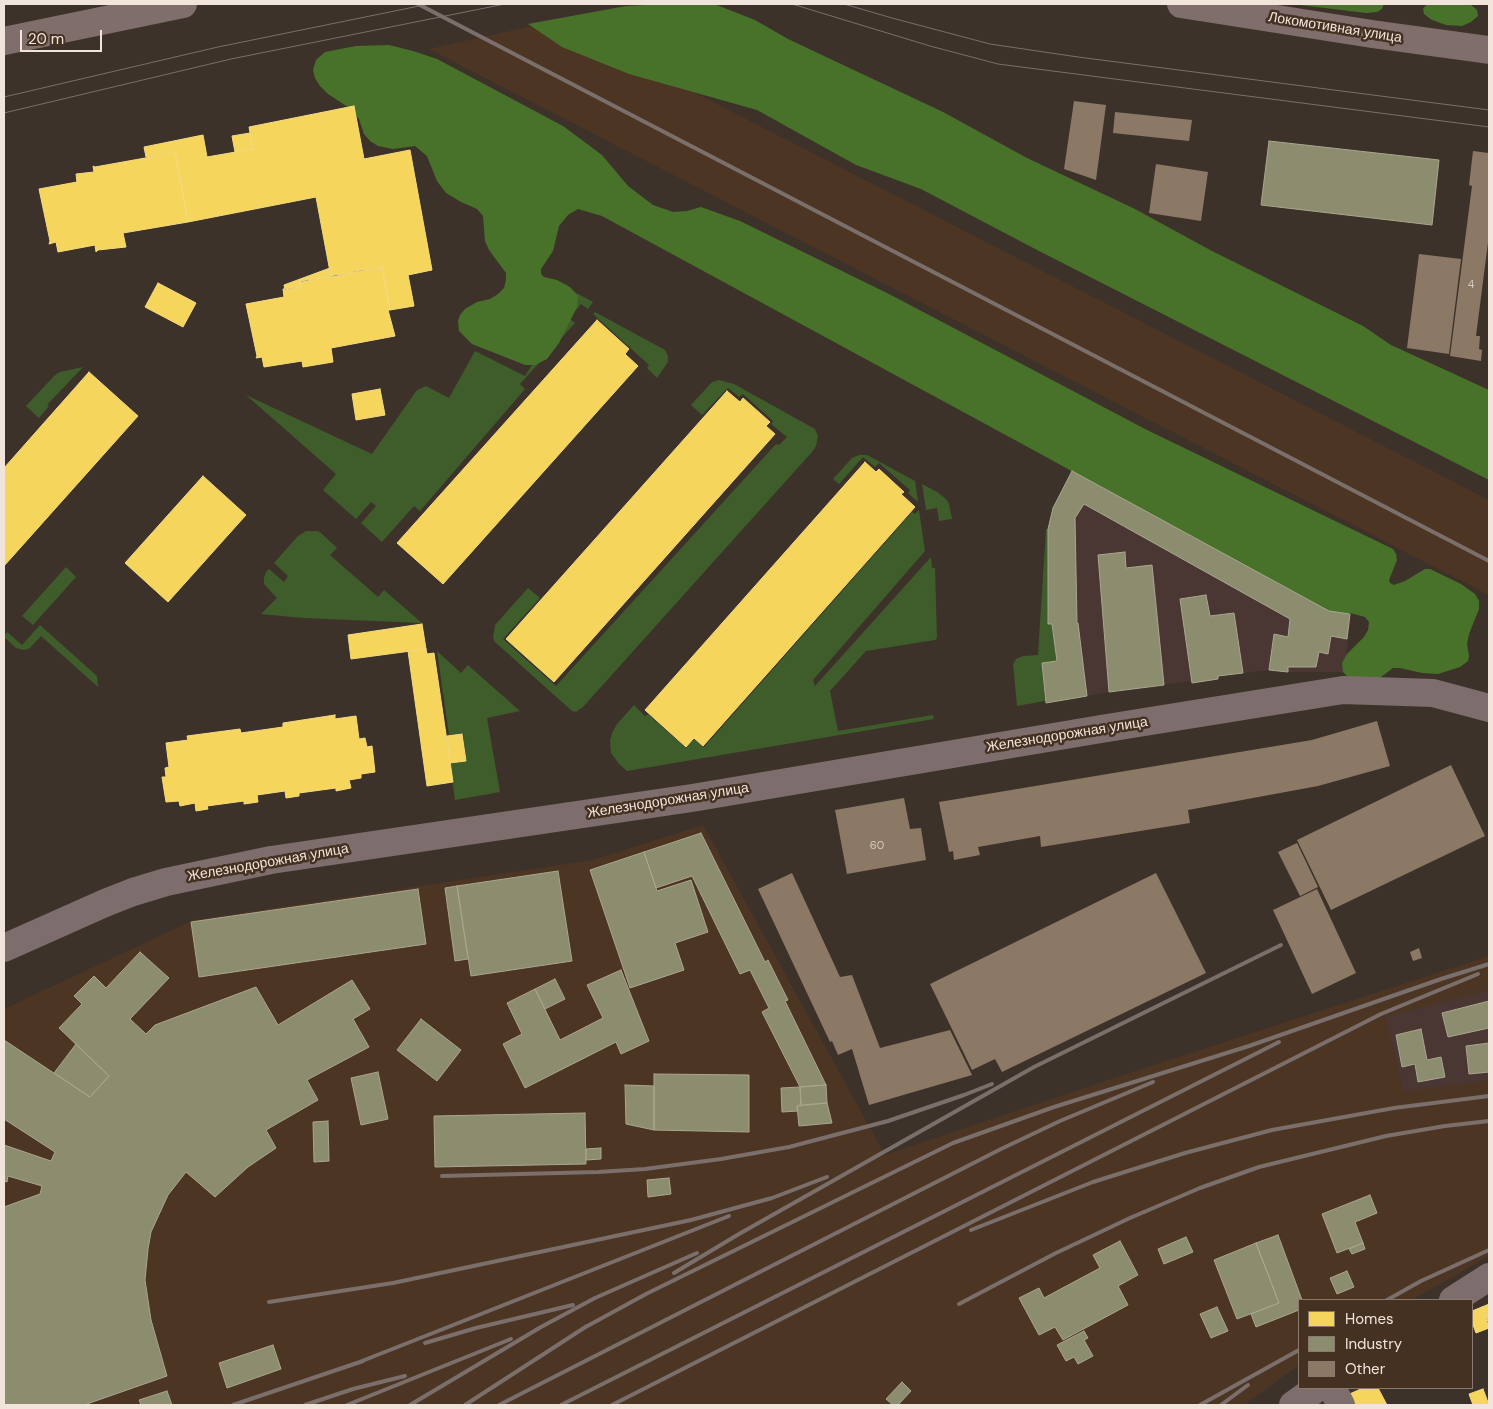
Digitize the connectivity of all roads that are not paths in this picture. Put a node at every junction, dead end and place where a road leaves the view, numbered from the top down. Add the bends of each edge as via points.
1 (1181, 4) edge
2 (178, 5) edge
3 (4, 41) edge
4 (1489, 50) edge
5 (1489, 708) edge
6 (4, 948) edge
7 (1489, 1277) edge
8 (1455, 1299) edge
9 (1316, 1389) edge
10 (1333, 1389) edge
11 (1293, 1405) edge
12 (1341, 1405) edge

1 - 4 main road, Локомотивная улица
2 - 3 main road
5 - 6 street, Железнодорожная улица via 1433,693 1343,690 700,796 271,860 134,892
7 - 8 street
9 - 11 street
10 - 12 street

